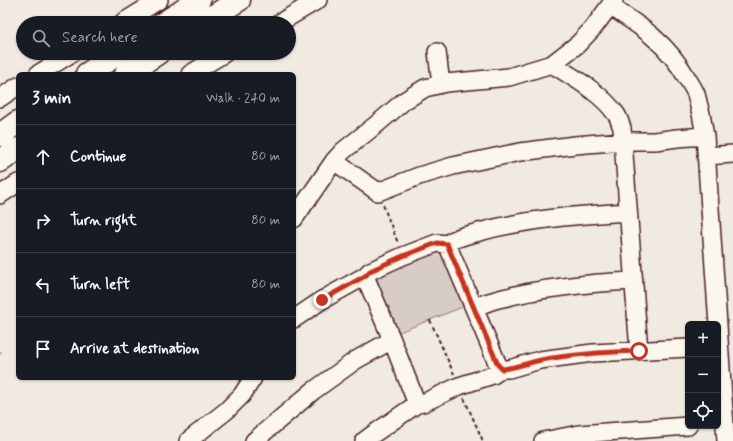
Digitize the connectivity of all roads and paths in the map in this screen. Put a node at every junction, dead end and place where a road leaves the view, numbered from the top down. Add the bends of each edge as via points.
1 (159, 0) edge
2 (199, 0) edge
3 (239, 0) edge
4 (318, 0) edge
5 (612, 3) edge
6 (133, 16) edge
7 (175, 16) edge
8 (213, 16) edge
9 (291, 16) edge
10 (437, 52) dead end
11 (61, 60) edge
12 (108, 60) edge
13 (147, 60) edge
14 (213, 60) edge
15 (552, 64) junction
16 (41, 72) edge
17 (90, 72) edge
18 (129, 72) edge
19 (193, 72) edge
20 (441, 84) junction
21 (16, 87) edge
22 (0, 98) edge
23 (16, 123) edge
24 (0, 135) edge
25 (705, 136) junction
26 (624, 141) junction
27 (16, 149) edge
28 (733, 154) edge
29 (706, 156) junction
30 (0, 161) edge
31 (334, 162) junction
32 (16, 184) edge
33 (0, 195) edge
34 (383, 205) dead end
35 (628, 212) junction
36 (296, 216) edge
37 (447, 244) junction
38 (403, 256) junction
39 (365, 276) junction
40 (633, 281) junction
41 (474, 307) junction
42 (296, 318) edge
43 (717, 321) edge
44 (392, 340) junction
45 (685, 348) edge
46 (639, 351) junction
47 (720, 357) edge
48 (502, 369) junction
49 (252, 380) edge
50 (418, 404) junction
51 (725, 423) edge
52 (685, 427) edge
53 (637, 435) edge
54 (188, 441) edge
55 (254, 441) edge
56 (364, 441) edge
57 (543, 441) edge
58 (726, 441) edge

1 - 6 street
2 - 7 highway
3 - 8 highway
4 - 9 street
5 - 15 street via 578,44
5 - 25 street via 654,36 670,53 695,93
10 - 20 street
11 - 16 street
12 - 17 highway
13 - 18 highway
14 - 19 street
15 - 20 street via 508,77
15 - 26 street via 592,90 607,104 617,115
20 - 31 street via 425,88 404,101 343,151
21 - 22 street
23 - 24 highway
25 - 26 street via 650,142
25 - 29 street
26 - 31 street via 520,152 461,164 419,176 378,192
26 - 35 street
27 - 30 highway
28 - 29 street
29 - 43 street
31 - 36 street
32 - 33 street
34 - 38 path
35 - 37 street via 531,220 453,239
35 - 40 street
37 - 38 street via 437,243
37 - 41 street
38 - 39 street via 370,271
39 - 42 street
39 - 44 street
40 - 41 street via 534,291
40 - 46 street
41 - 48 street
44 - 50 street
44 - 55 street via 356,360 313,391
45 - 46 street
46 - 48 street via 585,354 540,360
47 - 51 street
48 - 50 street via 493,375 459,386
49 - 54 street via 226,412
50 - 56 street
51 - 58 street
52 - 53 street
53 - 57 street via 579,434

